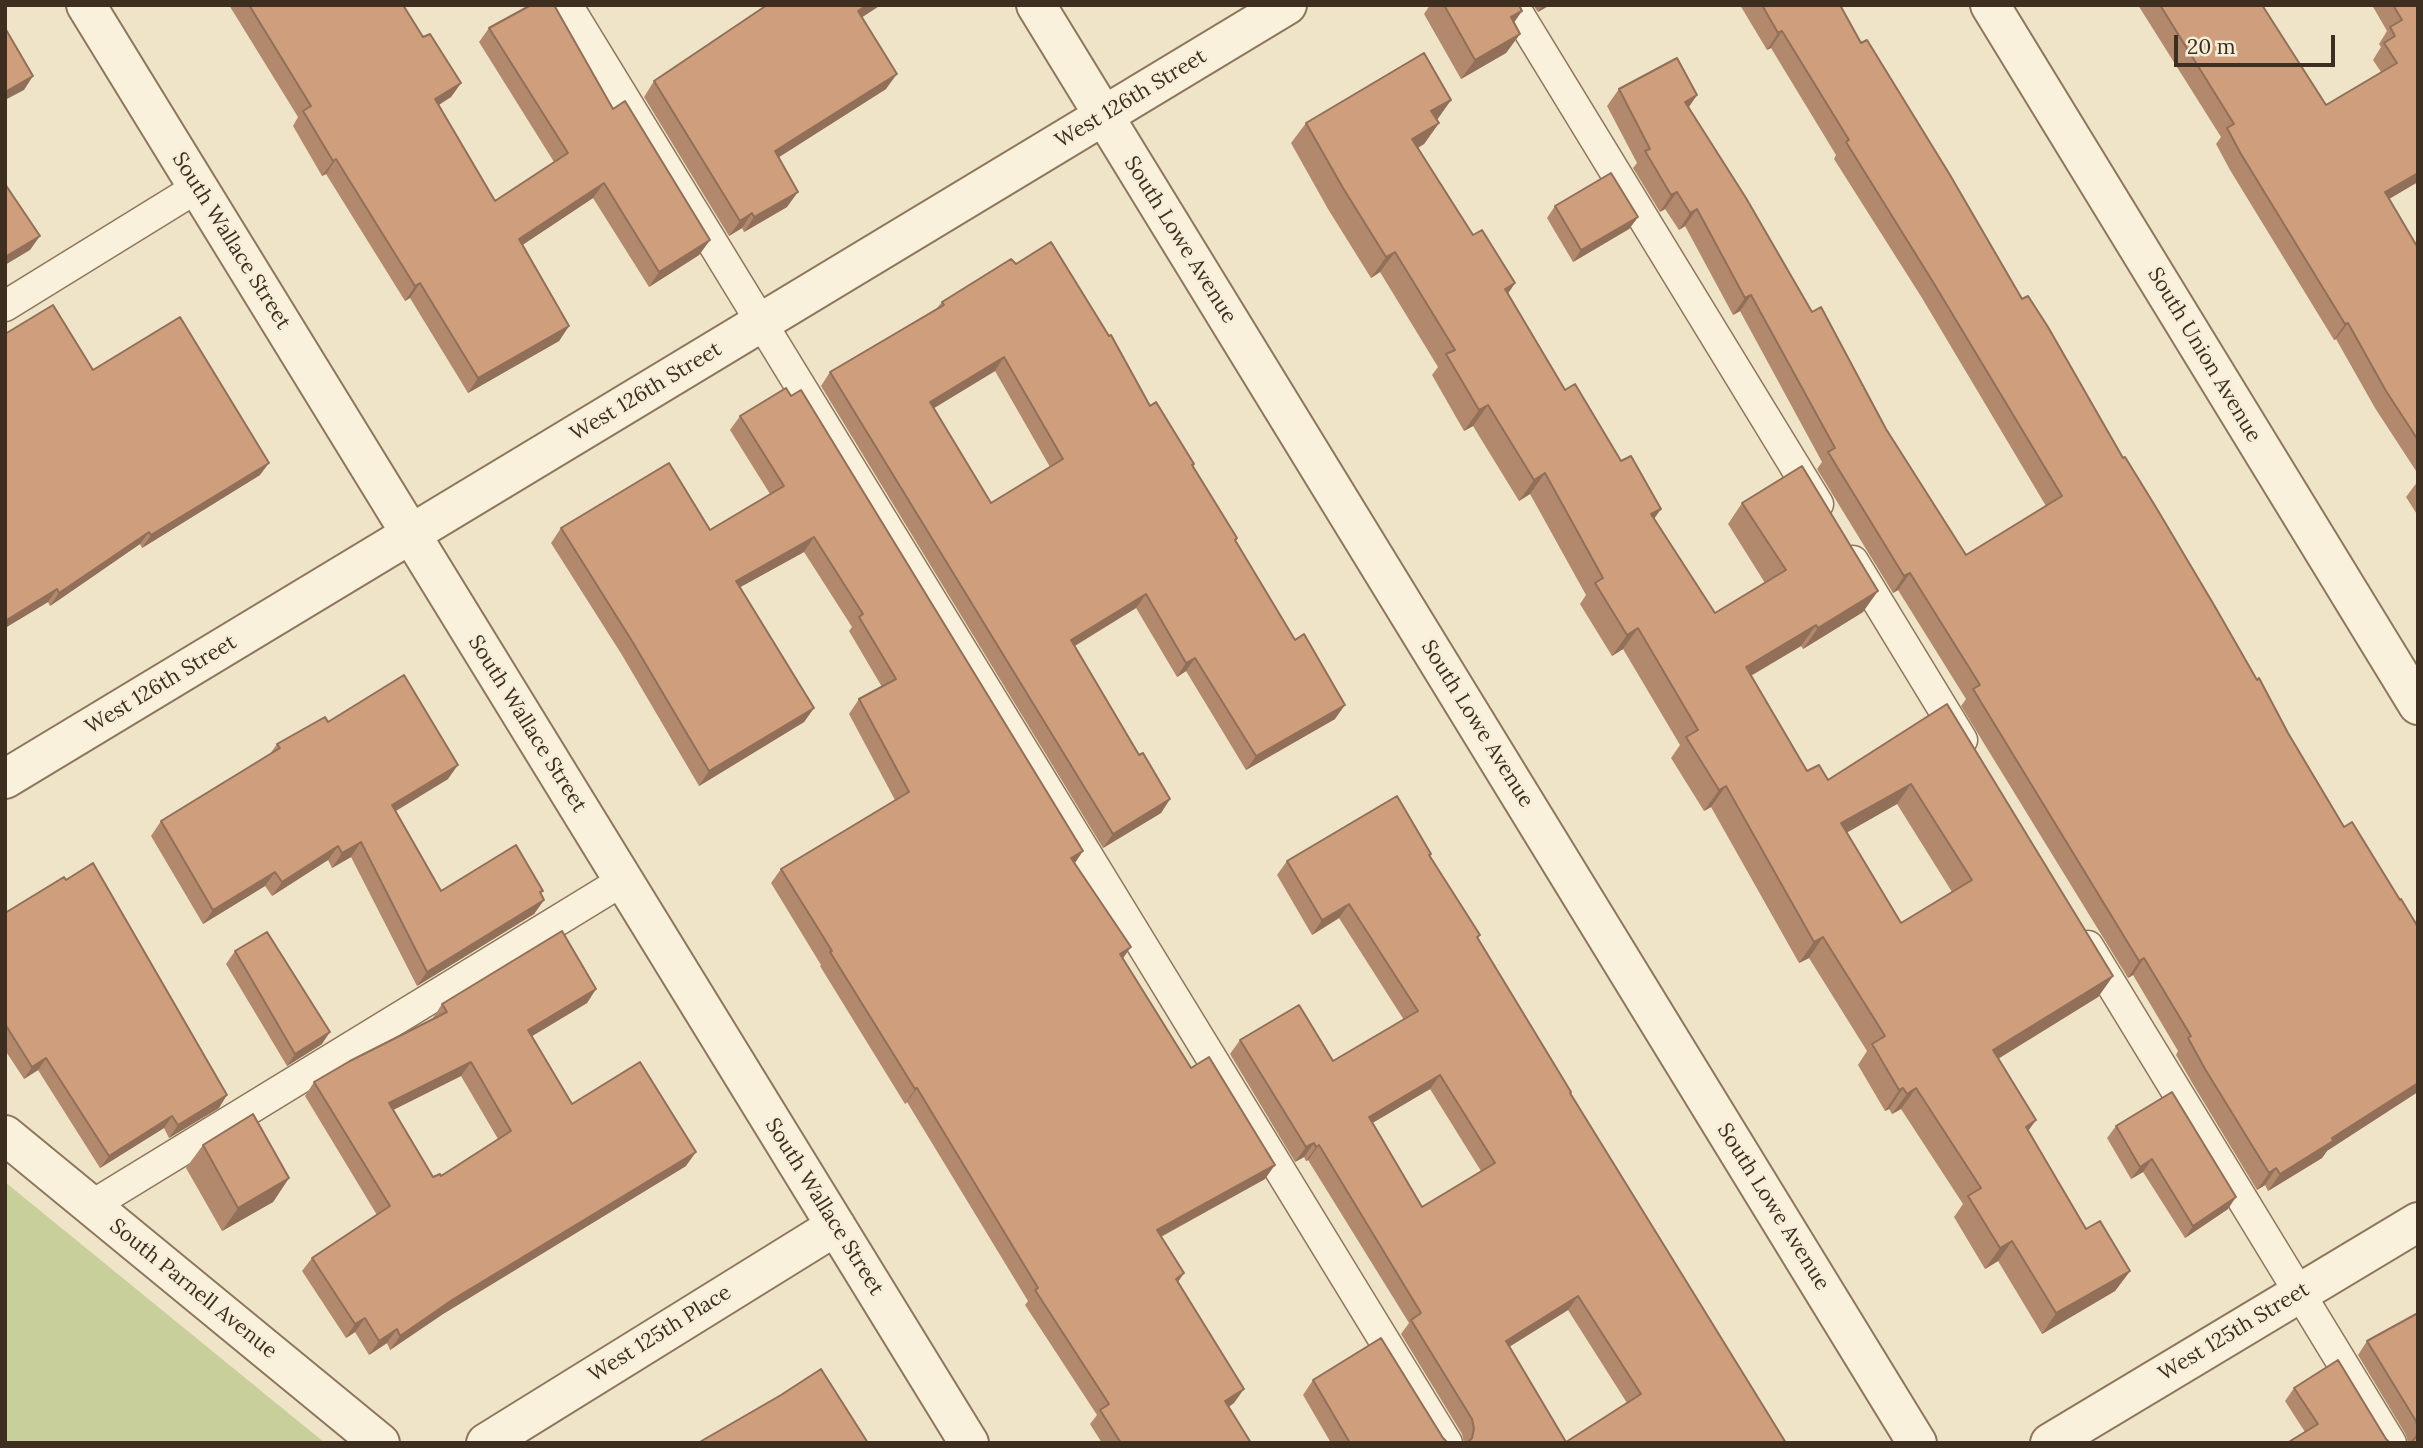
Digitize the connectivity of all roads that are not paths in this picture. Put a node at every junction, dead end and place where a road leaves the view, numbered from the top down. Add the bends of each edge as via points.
1 (86, 5) edge
2 (566, 5) edge
3 (1036, 5) edge
4 (1287, 5) edge
5 (1513, 5) edge
6 (1990, 5) edge
7 (1104, 116) junction
8 (198, 187) junction
9 (5, 306) edge
10 (761, 323) junction
11 (412, 534) junction
12 (2418, 705) edge
13 (1976, 763) edge
14 (5, 779) edge
15 (624, 880) junction
16 (2070, 917) edge
17 (5, 1135) edge
18 (91, 1206) junction
19 (2418, 1222) edge
20 (836, 1226) junction
21 (2299, 1293) junction
22 (380, 1443) edge
23 (486, 1443) edge
24 (969, 1443) edge
25 (1447, 1443) edge
26 (1917, 1443) edge
27 (2050, 1443) edge
28 (2391, 1443) edge

1 - 8 street, South Wallace Street
2 - 10 lane
3 - 7 street, South Lowe Avenue
4 - 7 street, West 126th Street
5 - 13 lane
6 - 12 street, South Union Avenue
7 - 10 street, West 126th Street
7 - 26 street, South Lowe Avenue
8 - 9 lane
8 - 11 street, South Wallace Street
10 - 11 street, West 126th Street
10 - 25 lane
11 - 14 street, West 126th Street
11 - 15 street, South Wallace Street
15 - 18 lane
15 - 20 street, South Wallace Street
16 - 21 lane
17 - 18 street, South Parnell Avenue
18 - 22 street, South Parnell Avenue
19 - 21 street, West 125th Street
20 - 23 street, West 125th Place
20 - 24 street, South Wallace Street
21 - 27 street, West 125th Street
21 - 28 lane

